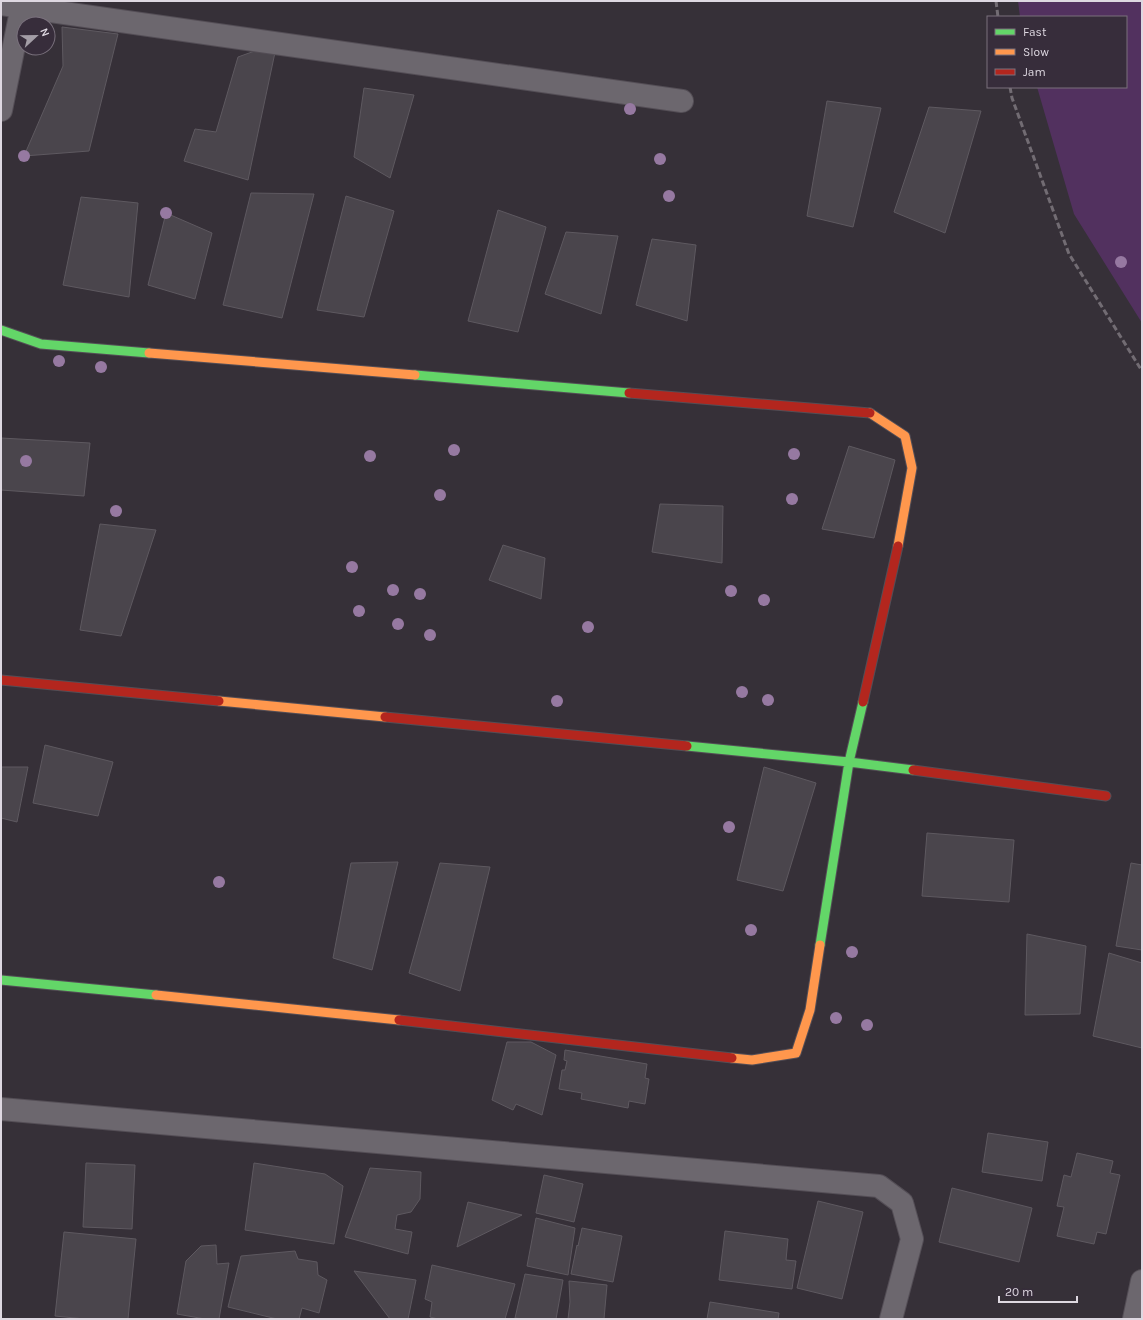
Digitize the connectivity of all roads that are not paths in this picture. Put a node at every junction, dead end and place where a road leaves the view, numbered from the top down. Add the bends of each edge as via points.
1 (1, 4) edge
2 (22, 6) junction
3 (682, 101) dead end
4 (1, 110) edge
5 (1, 330) edge
6 (1, 680) edge
7 (849, 762) junction
8 (1106, 796) dead end
9 (1, 980) edge
10 (1, 1109) edge
11 (1142, 1282) edge
12 (891, 1319) edge
13 (1134, 1319) edge

1 - 2 street
2 - 3 street
2 - 4 street
5 - 7 street via 41,344 870,413 905,436 912,468 901,535
6 - 7 street
7 - 8 street
7 - 9 street via 810,1010 796,1053 752,1060 280,1007
10 - 12 street via 879,1186 902,1203 912,1239
11 - 13 street

